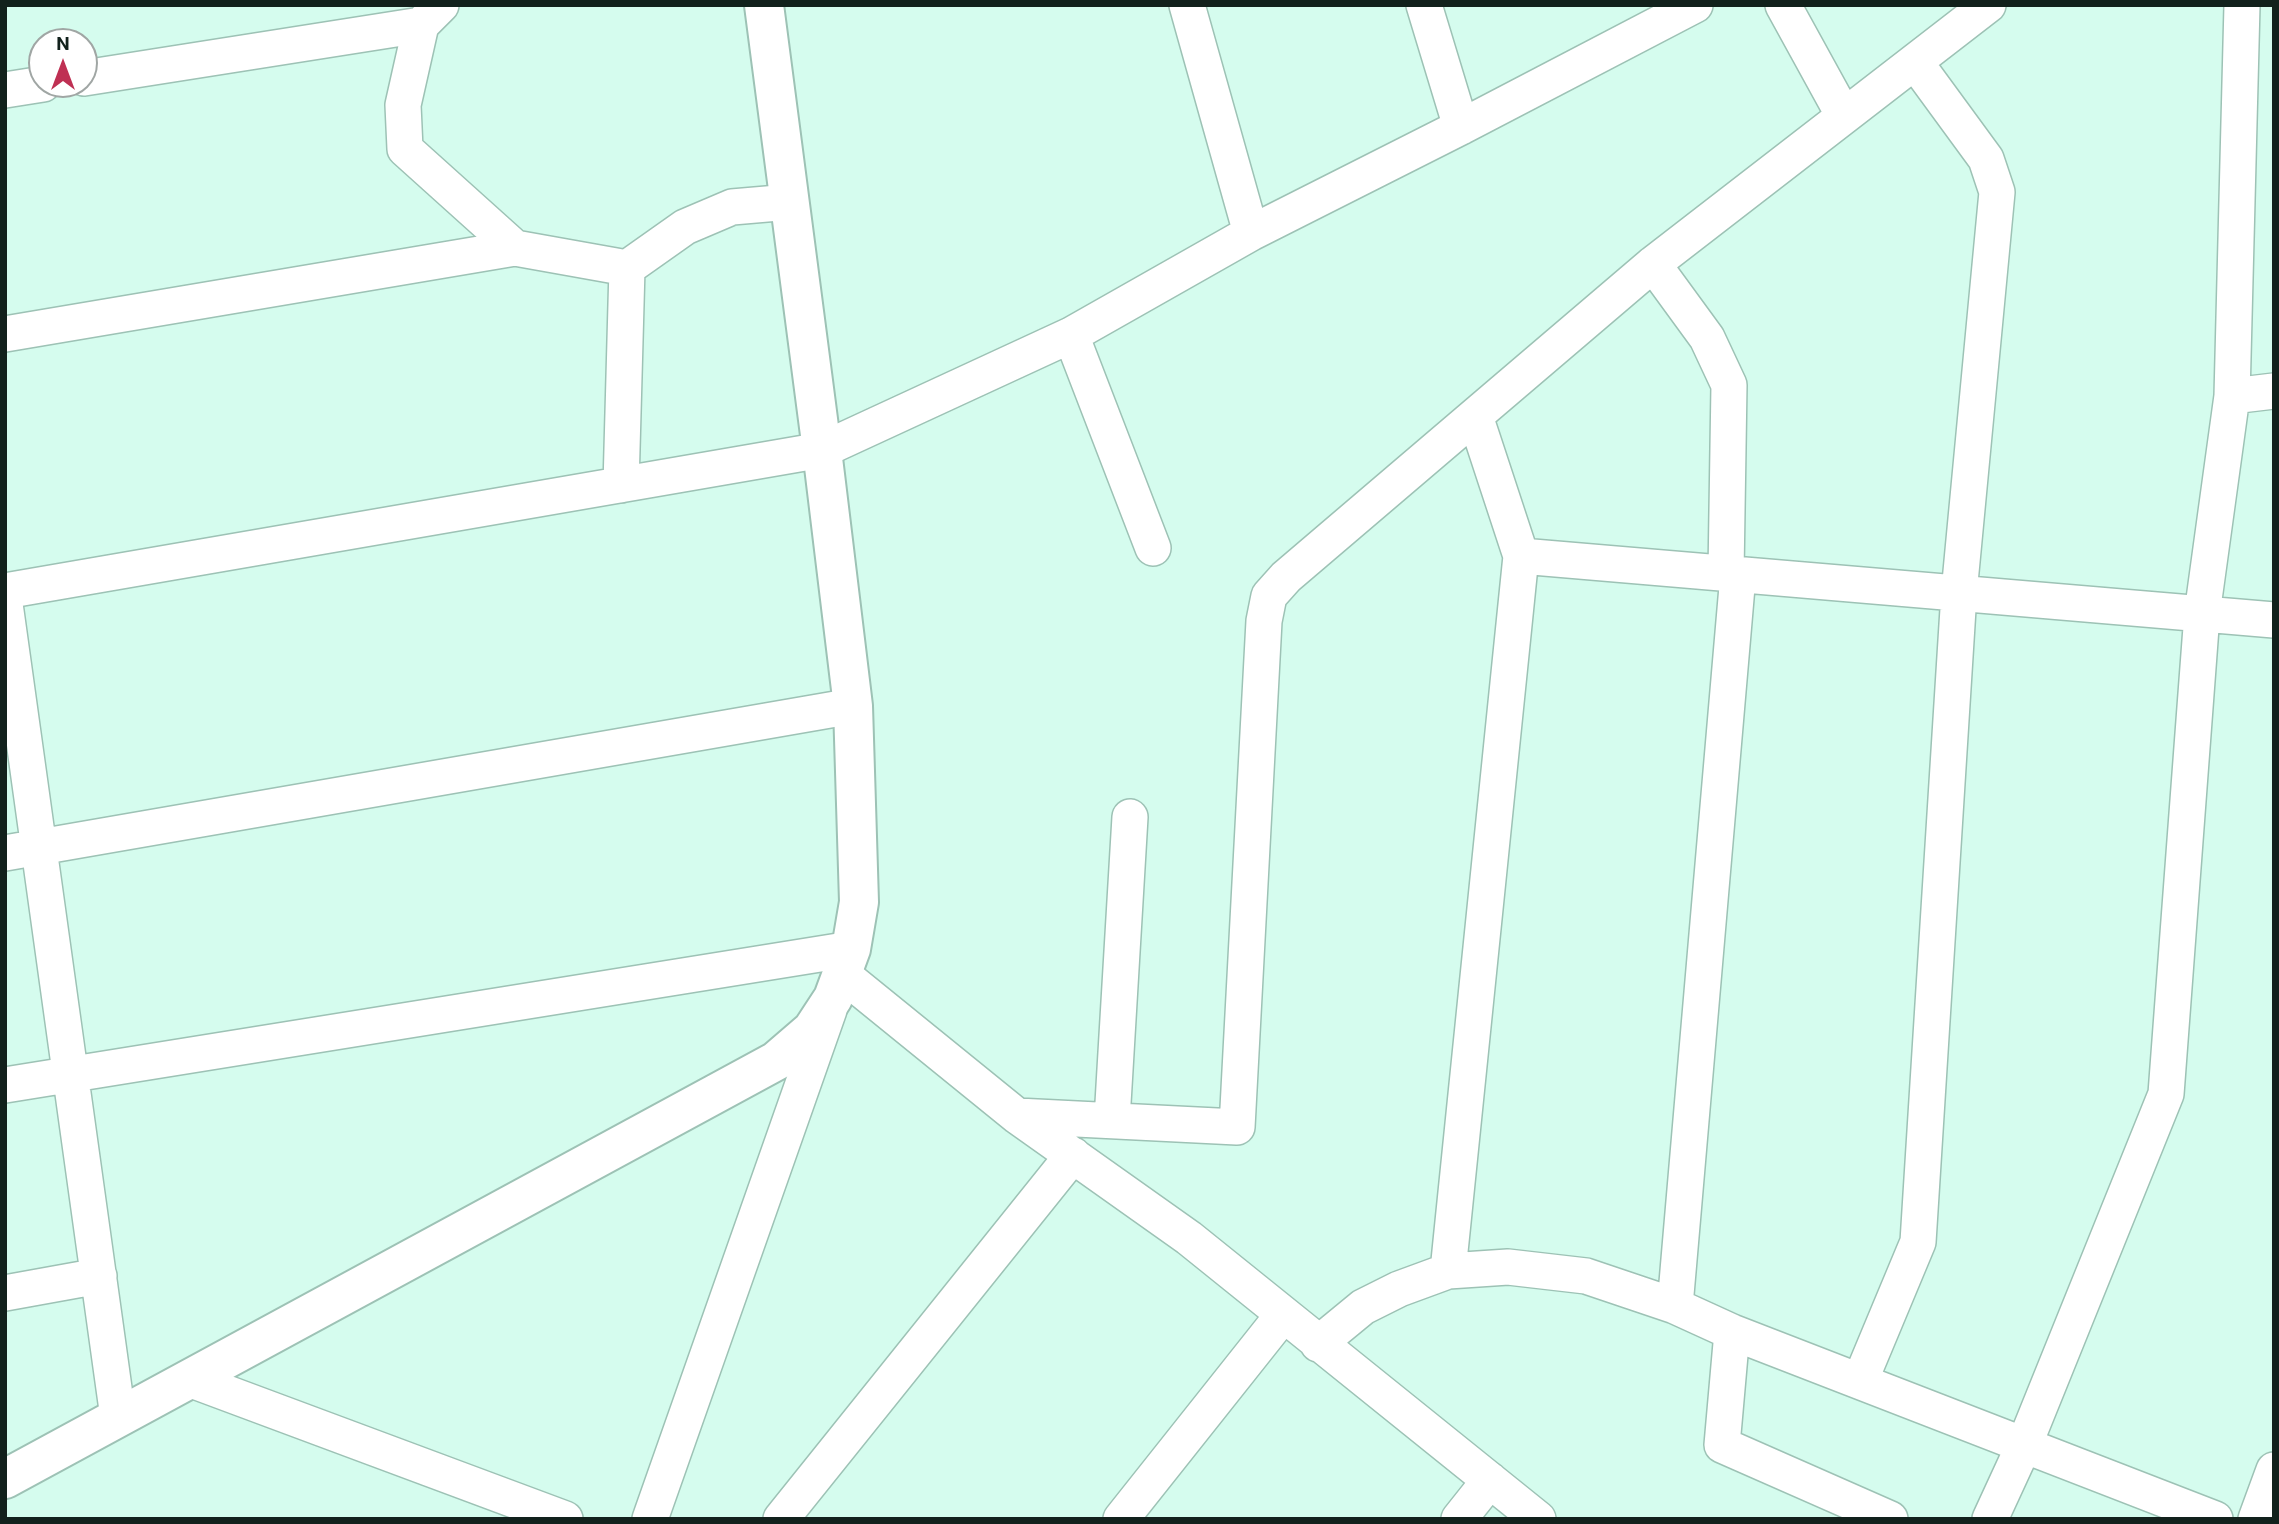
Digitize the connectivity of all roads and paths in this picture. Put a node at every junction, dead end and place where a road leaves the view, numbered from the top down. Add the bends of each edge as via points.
1 (764, 5) edge
2 (1187, 5) edge
3 (1424, 5) edge
4 (1695, 5) edge
5 (1783, 5) edge
6 (1988, 5) edge
7 (2242, 5) edge
8 (431, 15) edge
9 (1915, 62) junction
10 (98, 75) edge
11 (28, 86) edge
12 (5, 90) edge
13 (1844, 116) junction
14 (1461, 127) junction
15 (790, 202) junction
16 (1251, 233) junction
17 (515, 248) junction
18 (1653, 264) junction
19 (627, 268) junction
20 (5, 334) edge
21 (1071, 335) junction
22 (2274, 391) edge
23 (2232, 396) junction
24 (1475, 416) junction
25 (822, 450) junction
26 (621, 485) junction
27 (1153, 548) dead end
28 (1521, 556) junction
29 (1732, 574) junction
30 (5, 591) edge
31 (1959, 593) junction
32 (5, 604) edge
33 (2202, 614) junction
34 (2274, 620) edge
35 (853, 706) junction
36 (1130, 817) dead end
37 (39, 847) junction
38 (5, 853) edge
39 (842, 974) junction
40 (71, 1074) junction
41 (5, 1085) edge
42 (1017, 1116) junction
43 (1112, 1120) junction
44 (1073, 1155) junction
45 (1448, 1271) junction
46 (99, 1276) junction
47 (5, 1293) edge
48 (1675, 1306) junction
49 (1283, 1315) junction
50 (1732, 1332) junction
51 (1318, 1344) junction
52 (189, 1379) junction
53 (1860, 1381) junction
54 (118, 1417) junction
55 (2025, 1443) junction
56 (2274, 1471) edge
57 (5, 1479) edge
58 (1490, 1480) junction
59 (565, 1519) edge
60 (650, 1519) edge
61 (781, 1519) edge
62 (1121, 1519) edge
63 (1459, 1519) edge
64 (1538, 1519) edge
65 (1890, 1519) edge
66 (1990, 1519) edge
67 (2215, 1519) edge
68 (2256, 1519) edge

1 - 15 street
2 - 16 street
3 - 14 street
4 - 14 street
5 - 13 street
6 - 9 street
7 - 23 street
8 - 10 street
8 - 17 street via 403,105 405,149
9 - 13 street
9 - 31 street via 1986,159 1997,192
11 - 12 street
13 - 18 street
14 - 16 street
15 - 19 street via 732,207 685,227
15 - 25 street
16 - 21 street
17 - 19 street
17 - 20 street
18 - 24 street
18 - 29 street via 1707,338 1729,386
19 - 26 street
21 - 25 street
21 - 27 street
22 - 23 street
23 - 33 street
24 - 28 street
24 - 43 street via 1269,596 1237,1127
25 - 26 street
25 - 35 street
26 - 30 street
28 - 29 street
28 - 45 street
29 - 31 street
29 - 48 street
31 - 33 street
31 - 53 street via 1918,1242
32 - 37 street
33 - 34 street
33 - 55 street via 2166,1094
35 - 37 street
35 - 39 street via 859,902
36 - 43 street
37 - 38 street
37 - 40 street
39 - 40 street
39 - 42 street
39 - 52 street via 812,1030 776,1061
39 - 60 street
40 - 41 street
40 - 46 street
42 - 43 street
42 - 44 street
44 - 49 street via 1189,1238
44 - 61 street
45 - 48 street via 1508,1267 1586,1276
45 - 51 street via 1363,1307
46 - 47 street
46 - 54 street
48 - 50 street
49 - 51 street
49 - 62 street
50 - 53 street
50 - 65 street via 1723,1445
51 - 58 street
52 - 54 street
52 - 59 street
53 - 55 street
54 - 57 street
55 - 66 street
55 - 67 street
56 - 68 street
58 - 63 street
58 - 64 street

